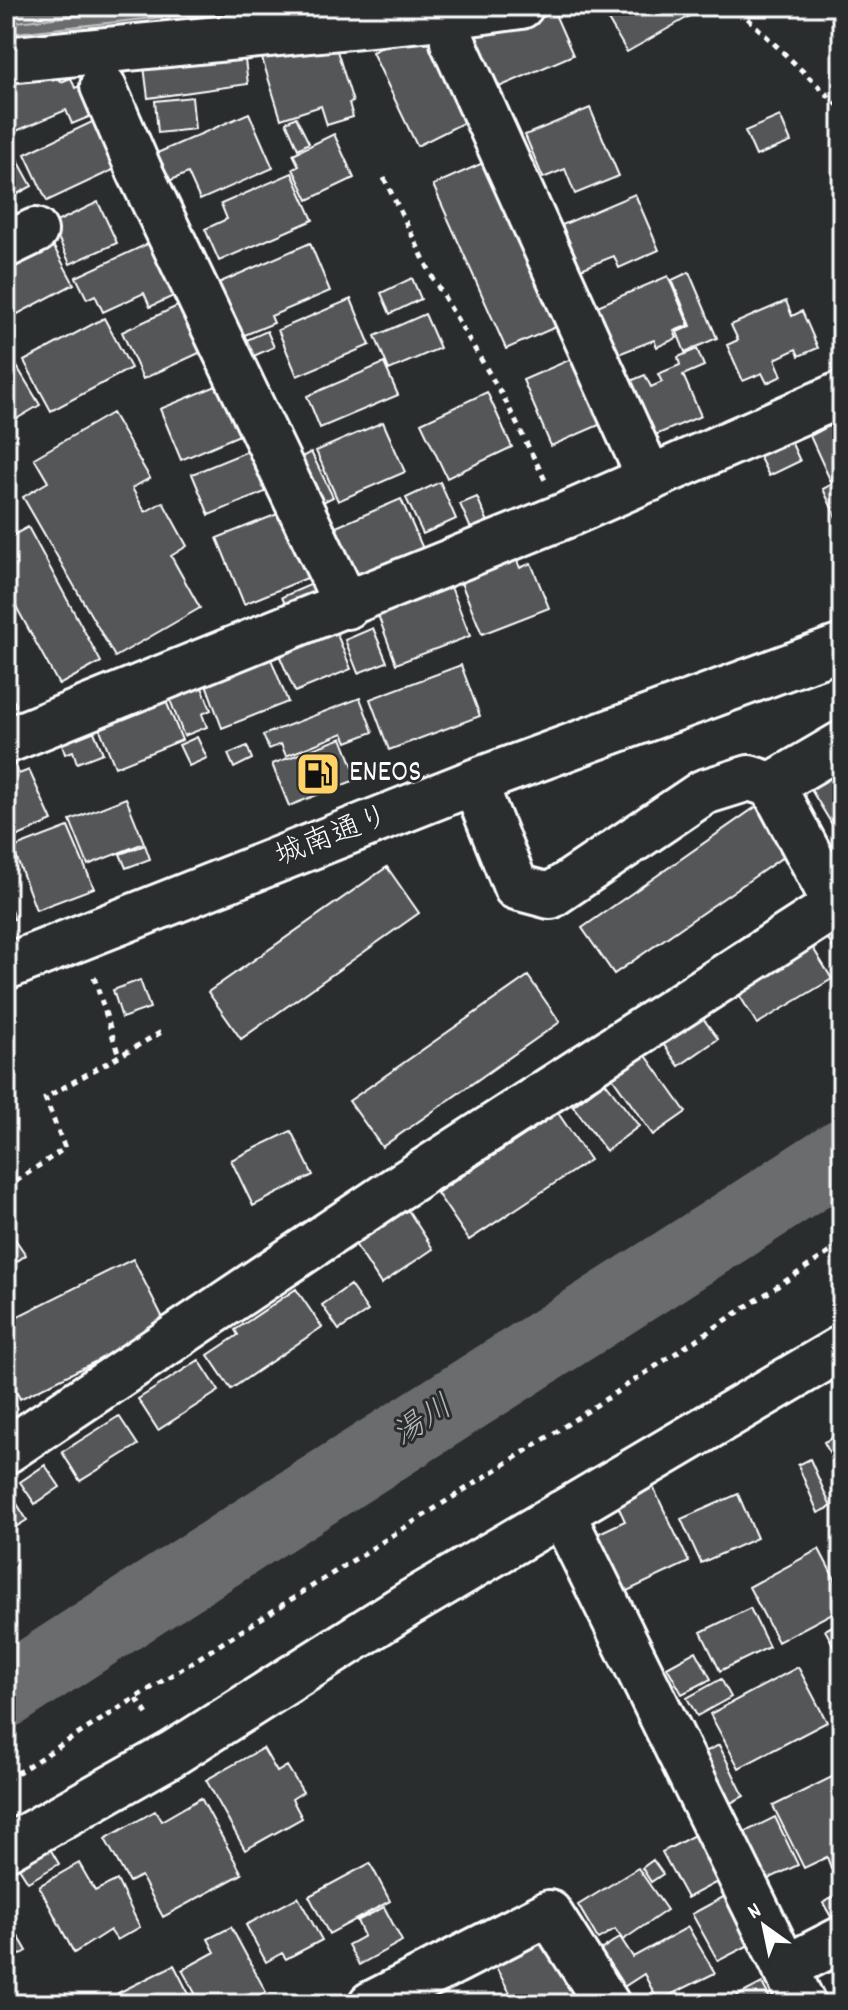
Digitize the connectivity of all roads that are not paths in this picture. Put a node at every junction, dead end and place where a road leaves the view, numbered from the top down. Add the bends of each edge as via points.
1 (521, 6) edge
2 (453, 42) dead end
3 (6, 60) edge
4 (103, 86) dead end
5 (842, 394) edge
6 (650, 479) junction
7 (347, 606) junction
8 (842, 647) edge
9 (6, 741) edge
10 (842, 744) edge
11 (474, 782) junction
12 (772, 785) junction
13 (839, 903) edge
14 (6, 967) edge
15 (842, 1348) edge
16 (6, 1451) edge
17 (562, 1513) junction
18 (6, 1848) edge
19 (842, 1939) edge
20 (794, 1986) edge
21 (371, 2004) edge
22 (607, 2004) edge

1 - 3 street
2 - 6 street
4 - 7 street
5 - 6 street
6 - 7 street
7 - 9 street
8 - 11 street, 城南通り
10 - 12 street
11 - 12 street via 516,887 550,896 704,792 749,778
11 - 14 street, 城南通り
12 - 13 street
13 - 16 street via 387,1195
15 - 17 street
17 - 18 street via 172,1754
17 - 20 street
19 - 20 street
21 - 22 street via 549,1913

